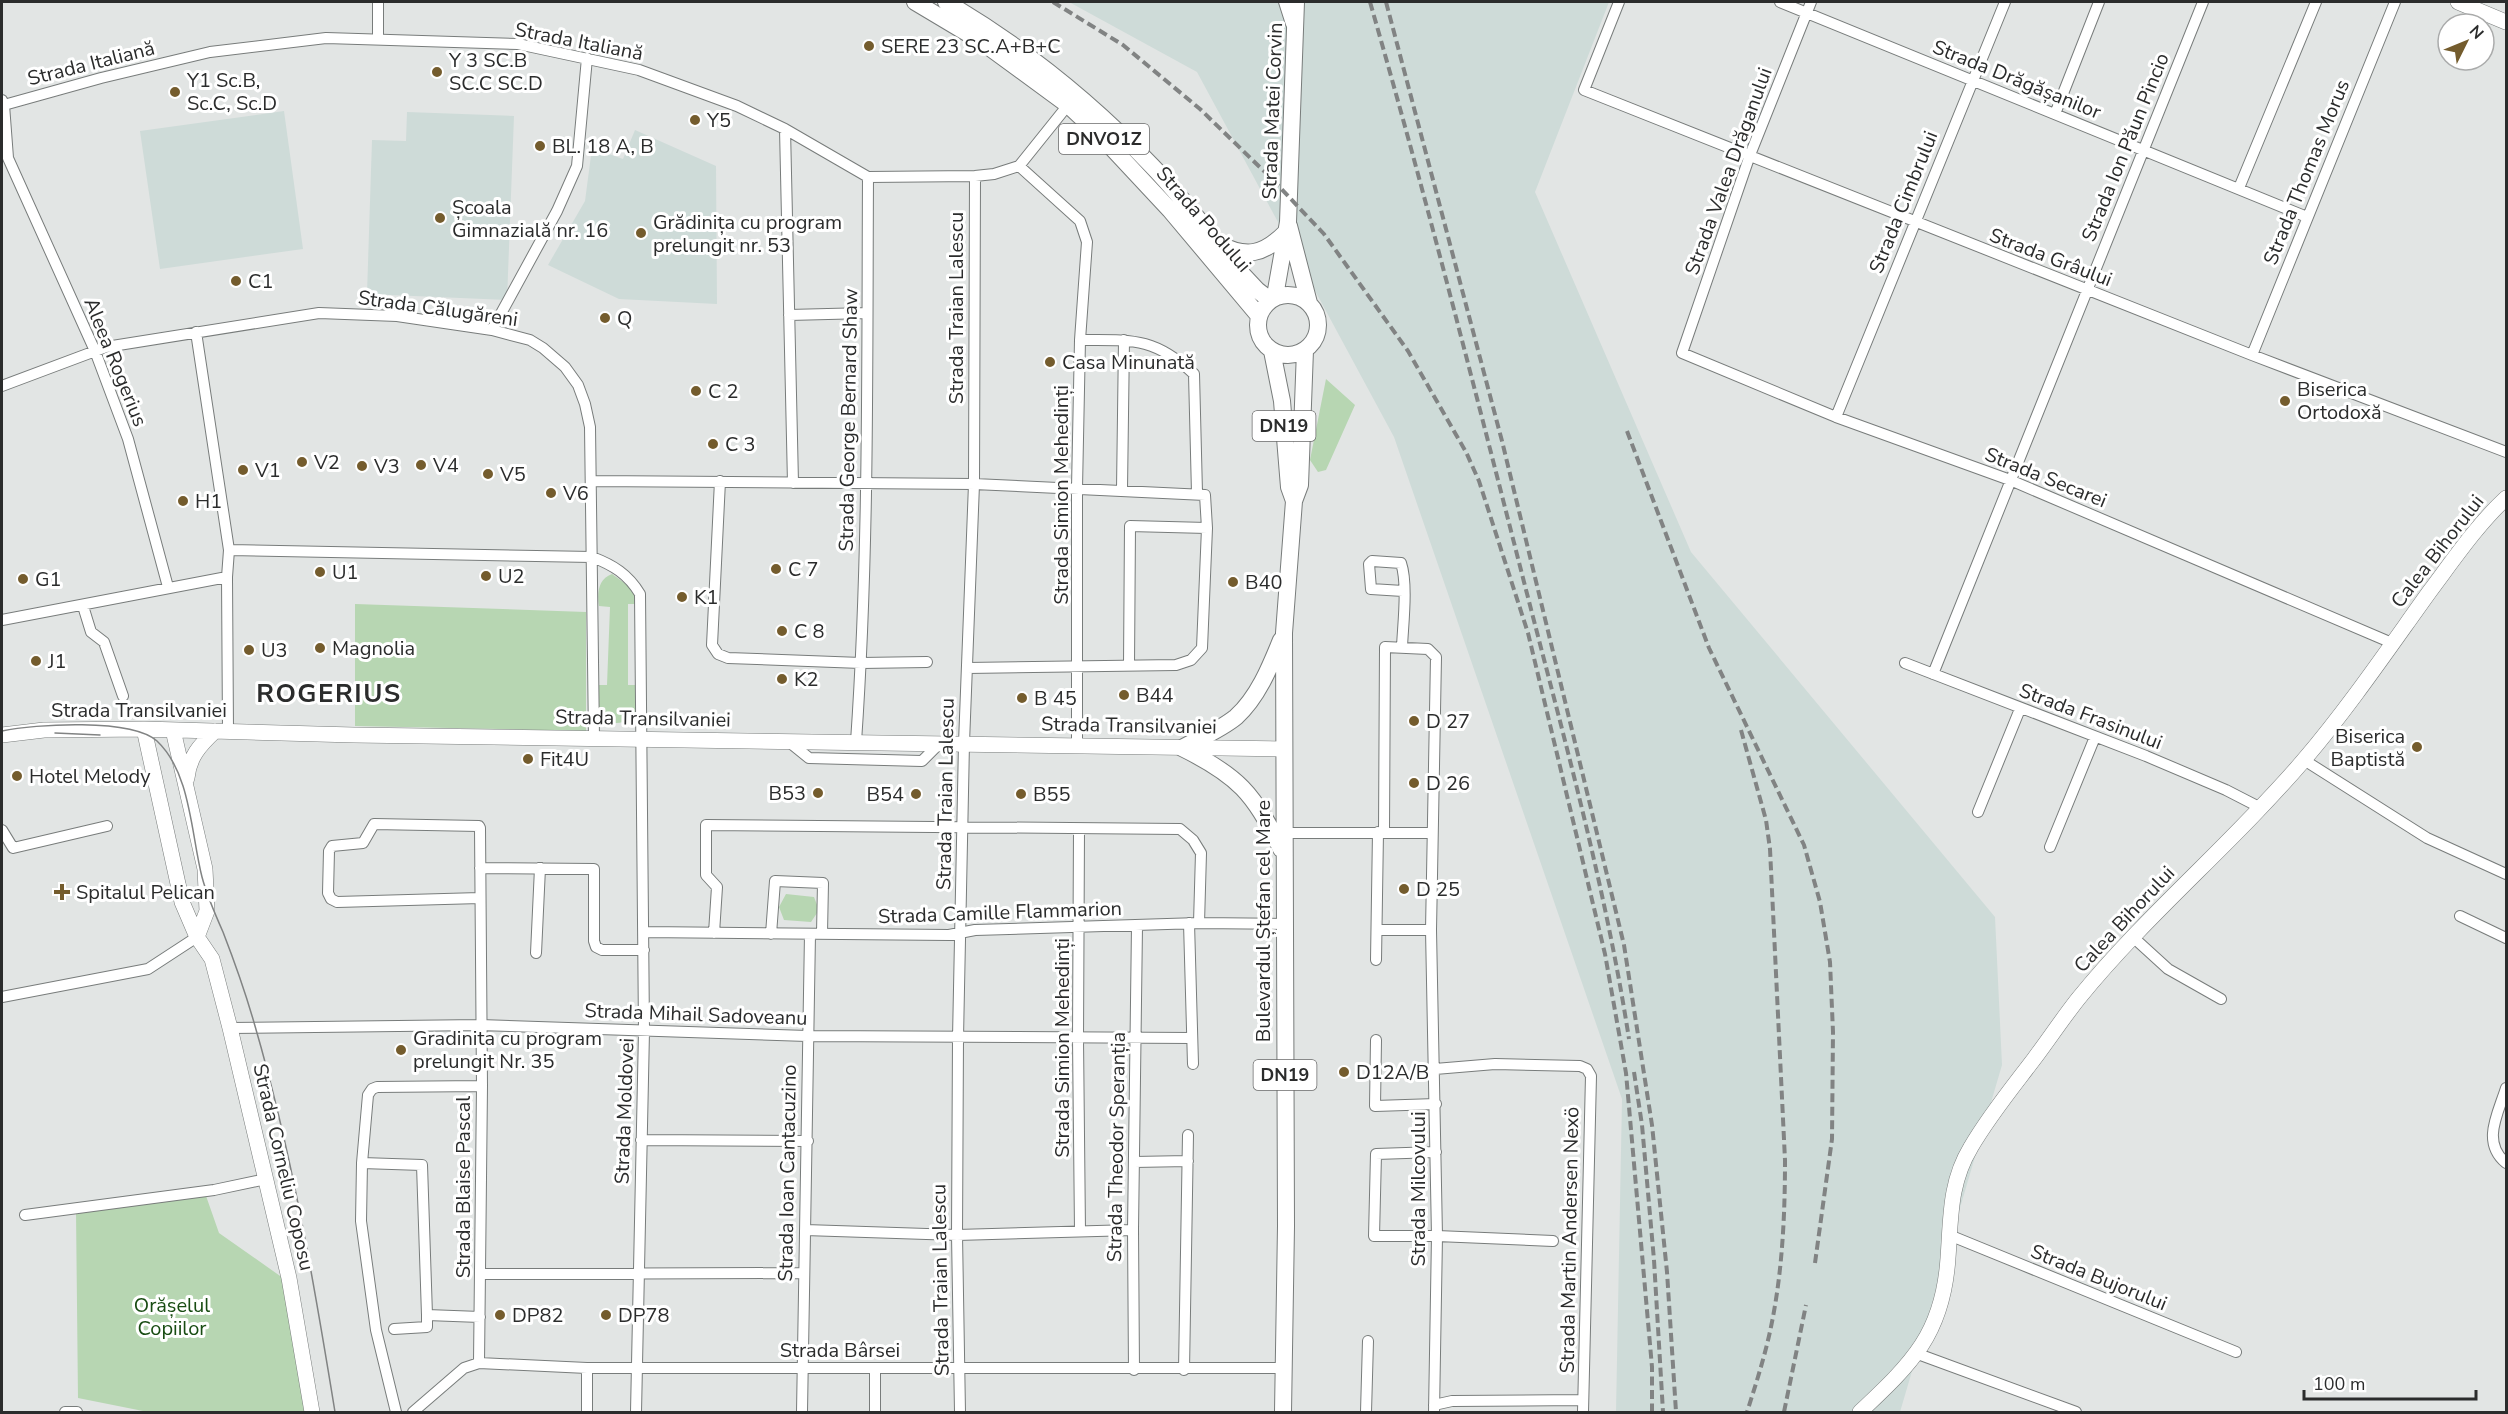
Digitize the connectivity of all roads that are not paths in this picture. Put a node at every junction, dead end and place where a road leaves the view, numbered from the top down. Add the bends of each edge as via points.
1 (378, 2) edge
2 (915, 2) edge
3 (946, 2) edge
4 (1284, 2) edge
5 (1296, 2) edge
6 (1619, 2) edge
7 (1780, 2) edge
8 (2005, 2) edge
9 (2099, 2) edge
10 (2203, 2) edge
11 (2316, 2) edge
12 (2395, 2) edge
13 (2458, 2) edge
14 (1809, 7) edge
15 (2506, 22) edge
16 (1295, 37) junction
17 (378, 38) junction
18 (587, 58) junction
19 (1973, 82) junction
20 (3, 103) edge
21 (1068, 105) junction
22 (2055, 114) junction
23 (785, 129) junction
24 (2144, 149) junction
25 (1750, 155) junction
26 (5, 159) edge
27 (1019, 166) junction
28 (975, 176) junction
29 (868, 177) junction
30 (2239, 188) junction
31 (2307, 217) junction
32 (1914, 222) junction
33 (1287, 228) junction
34 (1217, 243) junction
35 (2088, 290) junction
36 (1273, 298) junction
37 (1309, 303) junction
38 (867, 313) junction
39 (789, 315) junction
40 (1259, 316) junction
41 (492, 330) junction
42 (196, 332) junction
43 (1080, 340) junction
44 (1124, 340) junction
45 (1305, 350) junction
46 (95, 351) junction
47 (1272, 351) junction
48 (1682, 353) joint
49 (2252, 355) junction
50 (2, 386) edge
51 (1836, 417) junction
52 (2506, 452) edge
53 (2010, 480) junction
54 (592, 481) junction
55 (720, 481) junction
56 (793, 483) junction
57 (867, 484) junction
58 (974, 484) junction
59 (1077, 488) junction
60 (1122, 489) junction
61 (1197, 493) junction
62 (2506, 498) edge
63 (1294, 501) junction
64 (1207, 528) junction
65 (229, 550) junction
66 (592, 557) junction
67 (227, 577) junction
68 (168, 587) junction
69 (1403, 591) dead end
70 (83, 606) junction
71 (2, 620) edge
72 (1284, 633) junction
73 (2392, 644) junction
74 (1402, 647) junction
75 (861, 663) junction
76 (927, 663) dead end
77 (1905, 663) dead end
78 (1078, 665) junction
79 (1129, 665) junction
80 (967, 668) junction
81 (1933, 674) junction
82 (123, 696) dead end
83 (2020, 709) junction
84 (144, 729) junction
85 (173, 730) junction
86 (222, 731) junction
87 (2, 735) edge
88 (2096, 737) junction
89 (594, 738) junction
90 (642, 739) junction
91 (787, 741) junction
92 (856, 742) junction
93 (940, 743) junction
94 (964, 743) junction
95 (1077, 745) junction
96 (1182, 748) junction
97 (1284, 749) junction
98 (2304, 760) junction
99 (187, 784) junction
100 (2261, 808) junction
101 (1978, 812) dead end
102 (107, 826) dead end
103 (962, 826) junction
104 (1079, 829) junction
105 (2, 830) edge
106 (1381, 832) junction
107 (1432, 833) junction
108 (1284, 834) junction
109 (2050, 847) dead end
110 (1284, 856) junction
111 (480, 868) junction
112 (540, 868) junction
113 (2506, 874) edge
114 (480, 898) junction
115 (2460, 916) dead end
116 (1194, 923) junction
117 (1284, 924) junction
118 (1137, 926) junction
119 (1080, 927) junction
120 (1377, 930) junction
121 (1431, 930) junction
122 (645, 932) junction
123 (714, 933) junction
124 (822, 933) junction
125 (961, 933) junction
126 (771, 934) junction
127 (810, 934) junction
128 (197, 937) junction
129 (2134, 938) junction
130 (2506, 938) edge
131 (645, 950) junction
132 (536, 953) dead end
133 (1376, 960) dead end
134 (2, 997) edge
135 (2221, 999) dead end
136 (480, 1025) junction
137 (230, 1028) junction
138 (644, 1031) junction
139 (807, 1036) junction
140 (958, 1038) junction
141 (1192, 1038) junction
142 (1078, 1039) junction
143 (1135, 1040) junction
144 (1376, 1040) dead end
145 (1193, 1064) dead end
146 (1435, 1069) junction
147 (482, 1086) junction
148 (2506, 1088) edge
149 (1436, 1104) junction
150 (1188, 1135) dead end
151 (641, 1140) junction
152 (808, 1141) junction
153 (1436, 1152) junction
154 (1188, 1161) junction
155 (1134, 1162) junction
156 (362, 1163) junction
157 (2506, 1163) edge
158 (266, 1179) junction
159 (25, 1215) dead end
160 (805, 1230) junction
161 (1133, 1230) junction
162 (1080, 1231) junction
163 (957, 1235) junction
164 (1949, 1235) junction
165 (1437, 1236) junction
166 (1554, 1241) dead end
167 (804, 1273) junction
168 (481, 1274) junction
169 (638, 1274) junction
170 (427, 1315) junction
171 (480, 1317) junction
172 (393, 1329) dead end
173 (1368, 1341) dead end
174 (2236, 1352) dead end
175 (1917, 1354) junction
176 (479, 1364) junction
177 (587, 1368) junction
178 (636, 1368) junction
179 (875, 1368) junction
180 (1284, 1368) junction
181 (802, 1369) junction
182 (959, 1369) junction
183 (1134, 1370) junction
184 (1184, 1370) junction
185 (1583, 1400) junction
186 (1434, 1409) edge
187 (66, 1413) edge
188 (77, 1413) edge
189 (312, 1413) edge
190 (396, 1413) edge
191 (413, 1413) edge
192 (587, 1413) edge
193 (636, 1413) edge
194 (802, 1413) edge
195 (875, 1413) edge
196 (960, 1413) edge
197 (1283, 1413) edge
198 (1366, 1413) edge
199 (1583, 1413) edge
200 (1860, 1413) edge
201 (2076, 1413) edge

1 - 17 street
2 - 21 main road, Strada Podului / DNVO1Z via 982,42
3 - 34 main road, Strada Podului / DNVO1Z via 980,22 1074,93 1153,167
4 - 16 street
5 - 16 main road, Strada Matei Corvin / DN19
6 - 25 street, Strada Grâului via 1584,90
7 - 14 street, Strada Drăgășanilor
8 - 19 street, Strada Cimbrului
9 - 22 street
10 - 24 street, Strada Ion Păun Pincio
11 - 30 street
12 - 31 street, Strada Thomas Morus
13 - 15 main road
14 - 19 street, Strada Drăgășanilor
14 - 25 street, Strada Valea Drăganului
16 - 33 main road, Strada Matei Corvin / DN19
17 - 18 street, Strada Italiană via 518,44
17 - 20 street, Strada Italiană via 326,38 210,52
18 - 23 street, Strada Italiană via 639,70 737,106
18 - 41 street via 577,166
19 - 22 street, Strada Drăgășanilor
19 - 32 street, Strada Cimbrului
20 - 26 street, Aleea Rogerius
21 - 27 street
21 - 40 main road, Strada Podului / DNVO1Z via 1170,210
22 - 24 street, Strada Drăgășanilor
23 - 29 street, Strada Italiană
23 - 39 street
24 - 30 street, Strada Drăgășanilor
24 - 35 street, Strada Ion Păun Pincio
25 - 32 street, Strada Grâului
25 - 48 street, Strada Valea Drăganului
26 - 46 street, Aleea Rogerius
27 - 28 street
27 - 43 street, Strada Simion Mehedinți via 1080,221 1087,242
28 - 29 street
28 - 58 street, Strada Traian Lalescu
29 - 38 street, Strada George Bernard Shaw
30 - 31 street, Strada Drăgășanilor
31 - 49 street, Strada Thomas Morus
32 - 35 street, Strada Grâului
32 - 51 street, Strada Cimbrului
33 - 34 main road via 1271,245 1255,252 1239,252
33 - 36 main road, DN19
33 - 37 main road, DN19
34 - 36 main road, Strada Podului / DNVO1Z via 1257,290
35 - 49 street, Strada Grâului
35 - 53 street, Strada Ion Păun Pincio
36 - 37 main road via 1298,296
36 - 40 main road, DN19
37 - 45 main road, DN19 via 1318,321 1318,331
38 - 39 street
38 - 57 street, Strada George Bernard Shaw
39 - 56 street
40 - 47 main road, DN19 via 1260,336
41 - 42 street, Strada Călugăreni via 397,316 319,313
41 - 54 street, Strada Călugăreni via 530,340 543,348 578,385 590,427
42 - 46 street, Strada Călugăreni
42 - 65 street
43 - 44 street
43 - 59 street, Strada Simion Mehedinți
44 - 60 street
44 - 61 street via 1154,345 1176,357 1194,374
45 - 47 main road via 1291,355
45 - 63 main road, Bulevardul Ștefan cel Mare / DN19 via 1300,485
46 - 50 street, Strada Călugăreni
46 - 68 street, Aleea Rogerius via 128,439
47 - 63 main road, Bulevardul Ștefan cel Mare / DN19 via 1282,401 1288,487
48 - 51 street, Strada Secarei
49 - 52 street, Strada Grâului
51 - 53 street, Strada Secarei
53 - 73 street, Strada Secarei
53 - 81 street, Strada Ion Păun Pincio
54 - 55 street
54 - 66 street, Strada Călugăreni
55 - 56 street
55 - 75 street via 712,645 718,654 728,658
56 - 57 street
57 - 58 street
57 - 75 street, Strada George Bernard Shaw
58 - 59 street
58 - 80 street, Strada Traian Lalescu
59 - 60 street
59 - 78 street, Strada Simion Mehedinți
60 - 61 street
61 - 64 street via 1205,495
62 - 73 main road, Calea Bihorului via 2474,533
63 - 72 main road, Bulevardul Ștefan cel Mare / DN19
64 - 79 street via 1202,648 1191,660 1176,665
64 - 79 street via 1130,526
65 - 66 street
65 - 67 street
66 - 89 street, Strada Călugăreni
66 - 90 street via 615,566 640,594
67 - 68 street
67 - 86 street
68 - 70 street
69 - 74 street
70 - 71 street
70 - 82 street via 92,632 104,642
72 - 96 main road via 1269,670 1241,711 1223,726
72 - 97 main road, Bulevardul Ștefan cel Mare / DN19
73 - 98 main road, Calea Bihorului
74 - 106 street via 1384,647
74 - 107 street, Strada Milcovului via 1428,649 1436,657
75 - 76 street
75 - 92 street, Strada George Bernard Shaw
77 - 81 street, Strada Frasinului
78 - 79 street
78 - 80 street
78 - 95 street, Strada Simion Mehedinți
80 - 94 street, Strada Traian Lalescu
81 - 83 street, Strada Frasinului
83 - 88 street, Strada Frasinului
83 - 101 street
84 - 85 main road, Strada Transilvaniei
84 - 87 main road, Strada Transilvaniei via 44,730
84 - 128 main road, Strada Corneliu Coposu via 173,869
85 - 86 main road, Strada Transilvaniei
85 - 99 main road
86 - 89 main road, Strada Transilvaniei
86 - 99 main road via 202,743 194,755
88 - 100 street, Strada Frasinului
88 - 109 street
89 - 90 main road, Strada Transilvaniei
90 - 91 main road, Strada Transilvaniei
90 - 122 street, Strada Moldovei
91 - 92 main road, Strada Transilvaniei
91 - 93 street via 809,758 922,761
92 - 93 main road, Strada Transilvaniei
93 - 94 main road, Strada Transilvaniei
94 - 95 main road, Strada Transilvaniei
94 - 103 street, Strada Traian Lalescu
95 - 96 main road, Strada Transilvaniei
96 - 97 main road, Strada Transilvaniei
96 - 110 main road via 1217,765 1243,787 1270,826
97 - 108 main road, Bulevardul Ștefan cel Mare / DN19
98 - 100 main road, Calea Bihorului
98 - 113 street via 2427,838
99 - 128 main road via 206,880 207,911
100 - 129 main road, Calea Bihorului
102 - 105 street via 13,848
103 - 104 street
103 - 123 street via 706,825 706,875 717,887
103 - 125 street, Strada Traian Lalescu
104 - 116 street via 1180,829 1201,853
104 - 119 street, Strada Simion Mehedinți
106 - 107 street
106 - 108 street
106 - 120 street
107 - 121 street, Strada Milcovului
108 - 110 main road, Bulevardul Ștefan cel Mare / DN19
110 - 117 main road, Bulevardul Ștefan cel Mare / DN19
111 - 112 street
111 - 114 street, Strada Blaise Pascal
111 - 114 street, Strada Blaise Pascal via 479,826 374,824 363,843 332,846 328,893 337,902
112 - 131 street via 594,869 596,947
112 - 132 street
114 - 136 street, Strada Blaise Pascal
115 - 130 street
116 - 117 street, Strada Camille Flammarion
116 - 118 street, Strada Camille Flammarion
116 - 141 street
117 - 180 main road, Bulevardul Ștefan cel Mare / DN19
118 - 119 street, Strada Camille Flammarion
118 - 143 street, Strada Theodor Speranția
119 - 125 street, Strada Camille Flammarion
119 - 142 street, Strada Simion Mehedinți
120 - 121 street
120 - 133 street
121 - 146 street, Strada Milcovului
122 - 123 street, Strada Camille Flammarion
122 - 131 street, Strada Moldovei
123 - 126 street, Strada Camille Flammarion
124 - 125 street, Strada Camille Flammarion
124 - 126 street via 823,883 775,881
124 - 127 street, Strada Camille Flammarion
125 - 140 street, Strada Traian Lalescu
126 - 127 street, Strada Camille Flammarion
127 - 139 street, Strada Ioan Cantacuzino
128 - 134 street via 148,969
128 - 137 main road, Strada Corneliu Coposu via 212,959
129 - 135 street via 2168,969
129 - 164 main road, Calea Bihorului via 2078,999 1970,1148 1958,1173
131 - 138 street, Strada Moldovei
136 - 137 street, Strada Mihail Sadoveanu
136 - 138 street, Strada Mihail Sadoveanu
136 - 147 street, Strada Blaise Pascal
137 - 158 main road, Strada Corneliu Coposu
138 - 139 street, Strada Mihail Sadoveanu
138 - 151 street, Strada Moldovei
139 - 140 street, Strada Mihail Sadoveanu
139 - 152 street, Strada Ioan Cantacuzino
140 - 142 street, Strada Mihail Sadoveanu
140 - 163 street, Strada Traian Lalescu
141 - 143 street, Strada Mihail Sadoveanu
141 - 145 street
142 - 143 street, Strada Mihail Sadoveanu
142 - 162 street, Strada Simion Mehedinți
143 - 155 street, Strada Theodor Speranția
144 - 149 street via 1375,1106
146 - 149 street, Strada Milcovului
146 - 185 street, Strada Martin Andersen Nexö via 1495,1064 1580,1066 1592,1076
147 - 156 street via 372,1089 368,1095
147 - 168 street, Strada Blaise Pascal
148 - 157 street via 2492,1133 2494,1151
149 - 153 street, Strada Milcovului
150 - 154 street
151 - 152 street
151 - 169 street, Strada Moldovei
152 - 160 street, Strada Ioan Cantacuzino
153 - 165 street, Strada Milcovului
153 - 165 street via 1376,1154 1374,1236
154 - 155 street
154 - 184 street
155 - 161 street, Strada Theodor Speranția
156 - 170 street via 422,1165
156 - 190 street via 361,1221 376,1330
158 - 159 street via 214,1190
158 - 189 main road, Strada Corneliu Coposu
160 - 163 street
160 - 167 street, Strada Ioan Cantacuzino
161 - 162 street
161 - 183 street, Strada Theodor Speranția
162 - 163 street
163 - 182 street, Strada Traian Lalescu
164 - 174 street, Strada Bujorului
164 - 175 main road, Calea Bihorului via 1945,1288 1931,1330
165 - 166 street
165 - 186 street, Strada Milcovului
167 - 169 street
167 - 181 street, Strada Ioan Cantacuzino
168 - 169 street
168 - 171 street, Strada Blaise Pascal
169 - 178 street, Strada Moldovei
170 - 171 street
170 - 172 street via 427,1327
171 - 176 street, Strada Blaise Pascal
173 - 198 street
175 - 200 main road, Calea Bihorului
175 - 201 street
176 - 177 street, Strada Bârsei
176 - 191 street, Strada Bârsei via 464,1368
177 - 178 street, Strada Bârsei
177 - 192 street
178 - 181 street, Strada Bârsei
178 - 193 street, Strada Moldovei
179 - 181 street, Strada Bârsei
179 - 182 street, Strada Bârsei
179 - 195 street
180 - 184 street, Strada Bârsei
180 - 197 main road, Bulevardul Ștefan cel Mare / DN19
181 - 194 street, Strada Ioan Cantacuzino
182 - 183 street, Strada Bârsei
182 - 196 street, Strada Traian Lalescu
183 - 184 street, Strada Bârsei
185 - 186 street via 1452,1401
185 - 199 street, Strada Martin Andersen Nexö
187 - 188 street

